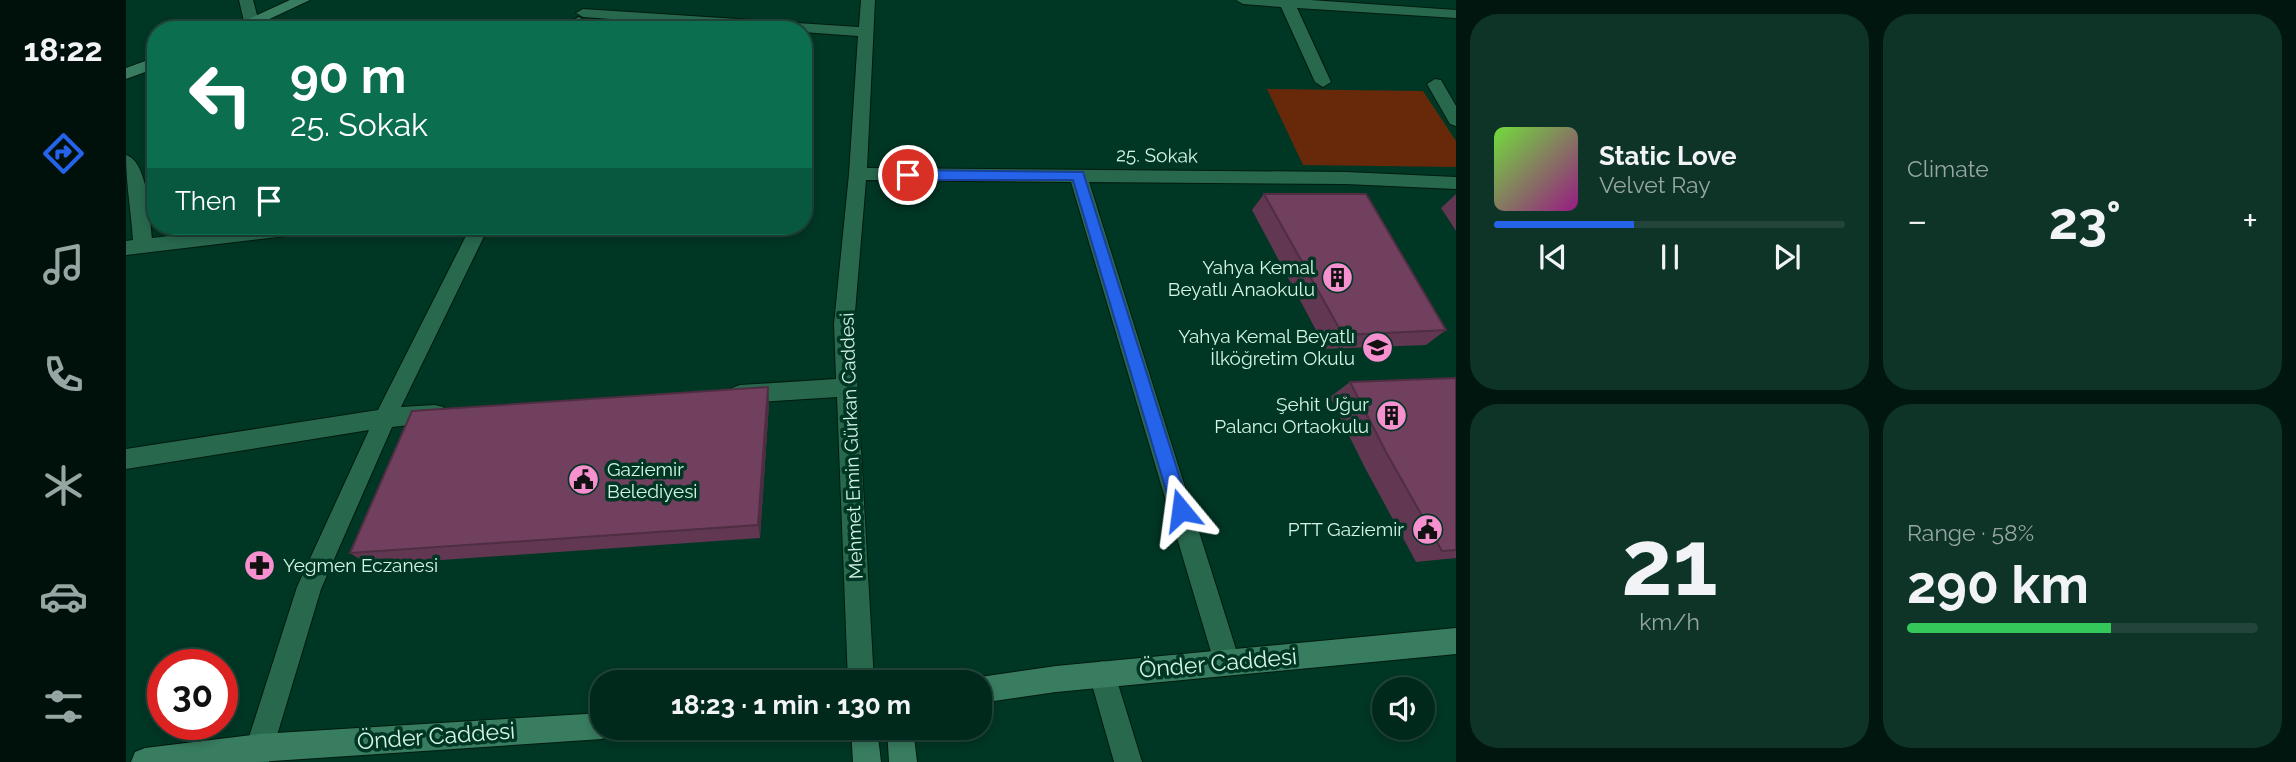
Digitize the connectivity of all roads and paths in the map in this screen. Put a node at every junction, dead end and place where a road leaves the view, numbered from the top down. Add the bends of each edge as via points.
1 (246, 0) edge
2 (303, 0) edge
3 (869, 0) edge
4 (1242, 0) edge
5 (1259, 1) edge
6 (1287, 3) junction
7 (1456, 14) edge
8 (581, 16) edge
9 (252, 21) edge
10 (263, 21) edge
11 (670, 21) edge
12 (812, 29) edge
13 (866, 32) junction
14 (147, 66) edge
15 (126, 74) edge
16 (1323, 82) dead end
17 (1435, 84) dead end
18 (1456, 120) edge
19 (126, 161) edge
20 (858, 174) junction
21 (1078, 175) junction
22 (1456, 183) edge
23 (232, 235) edge
24 (476, 235) edge
25 (135, 247) edge
26 (847, 387) junction
27 (725, 395) edge
28 (453, 413) edge
29 (385, 418) junction
30 (126, 459) edge
31 (1456, 640) edge
32 (1227, 662) junction
33 (860, 670) edge
34 (1102, 674) junction
35 (992, 689) edge
36 (590, 727) edge
37 (865, 740) edge
38 (902, 740) edge
39 (258, 755) edge
40 (145, 762) edge
41 (867, 762) edge
42 (903, 762) edge
43 (1128, 762) edge

1 - 9 street
2 - 10 street
3 - 13 street, Mehmet Emin Gürkan Caddesi
4 - 5 street
5 - 6 street
6 - 7 street
6 - 16 street
8 - 11 street
12 - 13 street
13 - 20 street, Mehmet Emin Gürkan Caddesi
14 - 15 street
17 - 18 street
19 - 25 street via 139,193
20 - 21 street, 25. Sokak
20 - 26 street, Mehmet Emin Gürkan Caddesi via 844,324
21 - 22 street, 25. Sokak via 1346,177
21 - 32 street
23 - 25 street
24 - 29 street
26 - 27 street
26 - 33 street, Mehmet Emin Gürkan Caddesi
28 - 29 street
29 - 30 street
29 - 39 street via 309,587
31 - 32 street, Önder Caddesi
32 - 34 street, Önder Caddesi
34 - 35 street, Önder Caddesi
34 - 43 street
36 - 39 street, Önder Caddesi
37 - 41 street
38 - 42 street
39 - 40 street, Önder Caddesi

